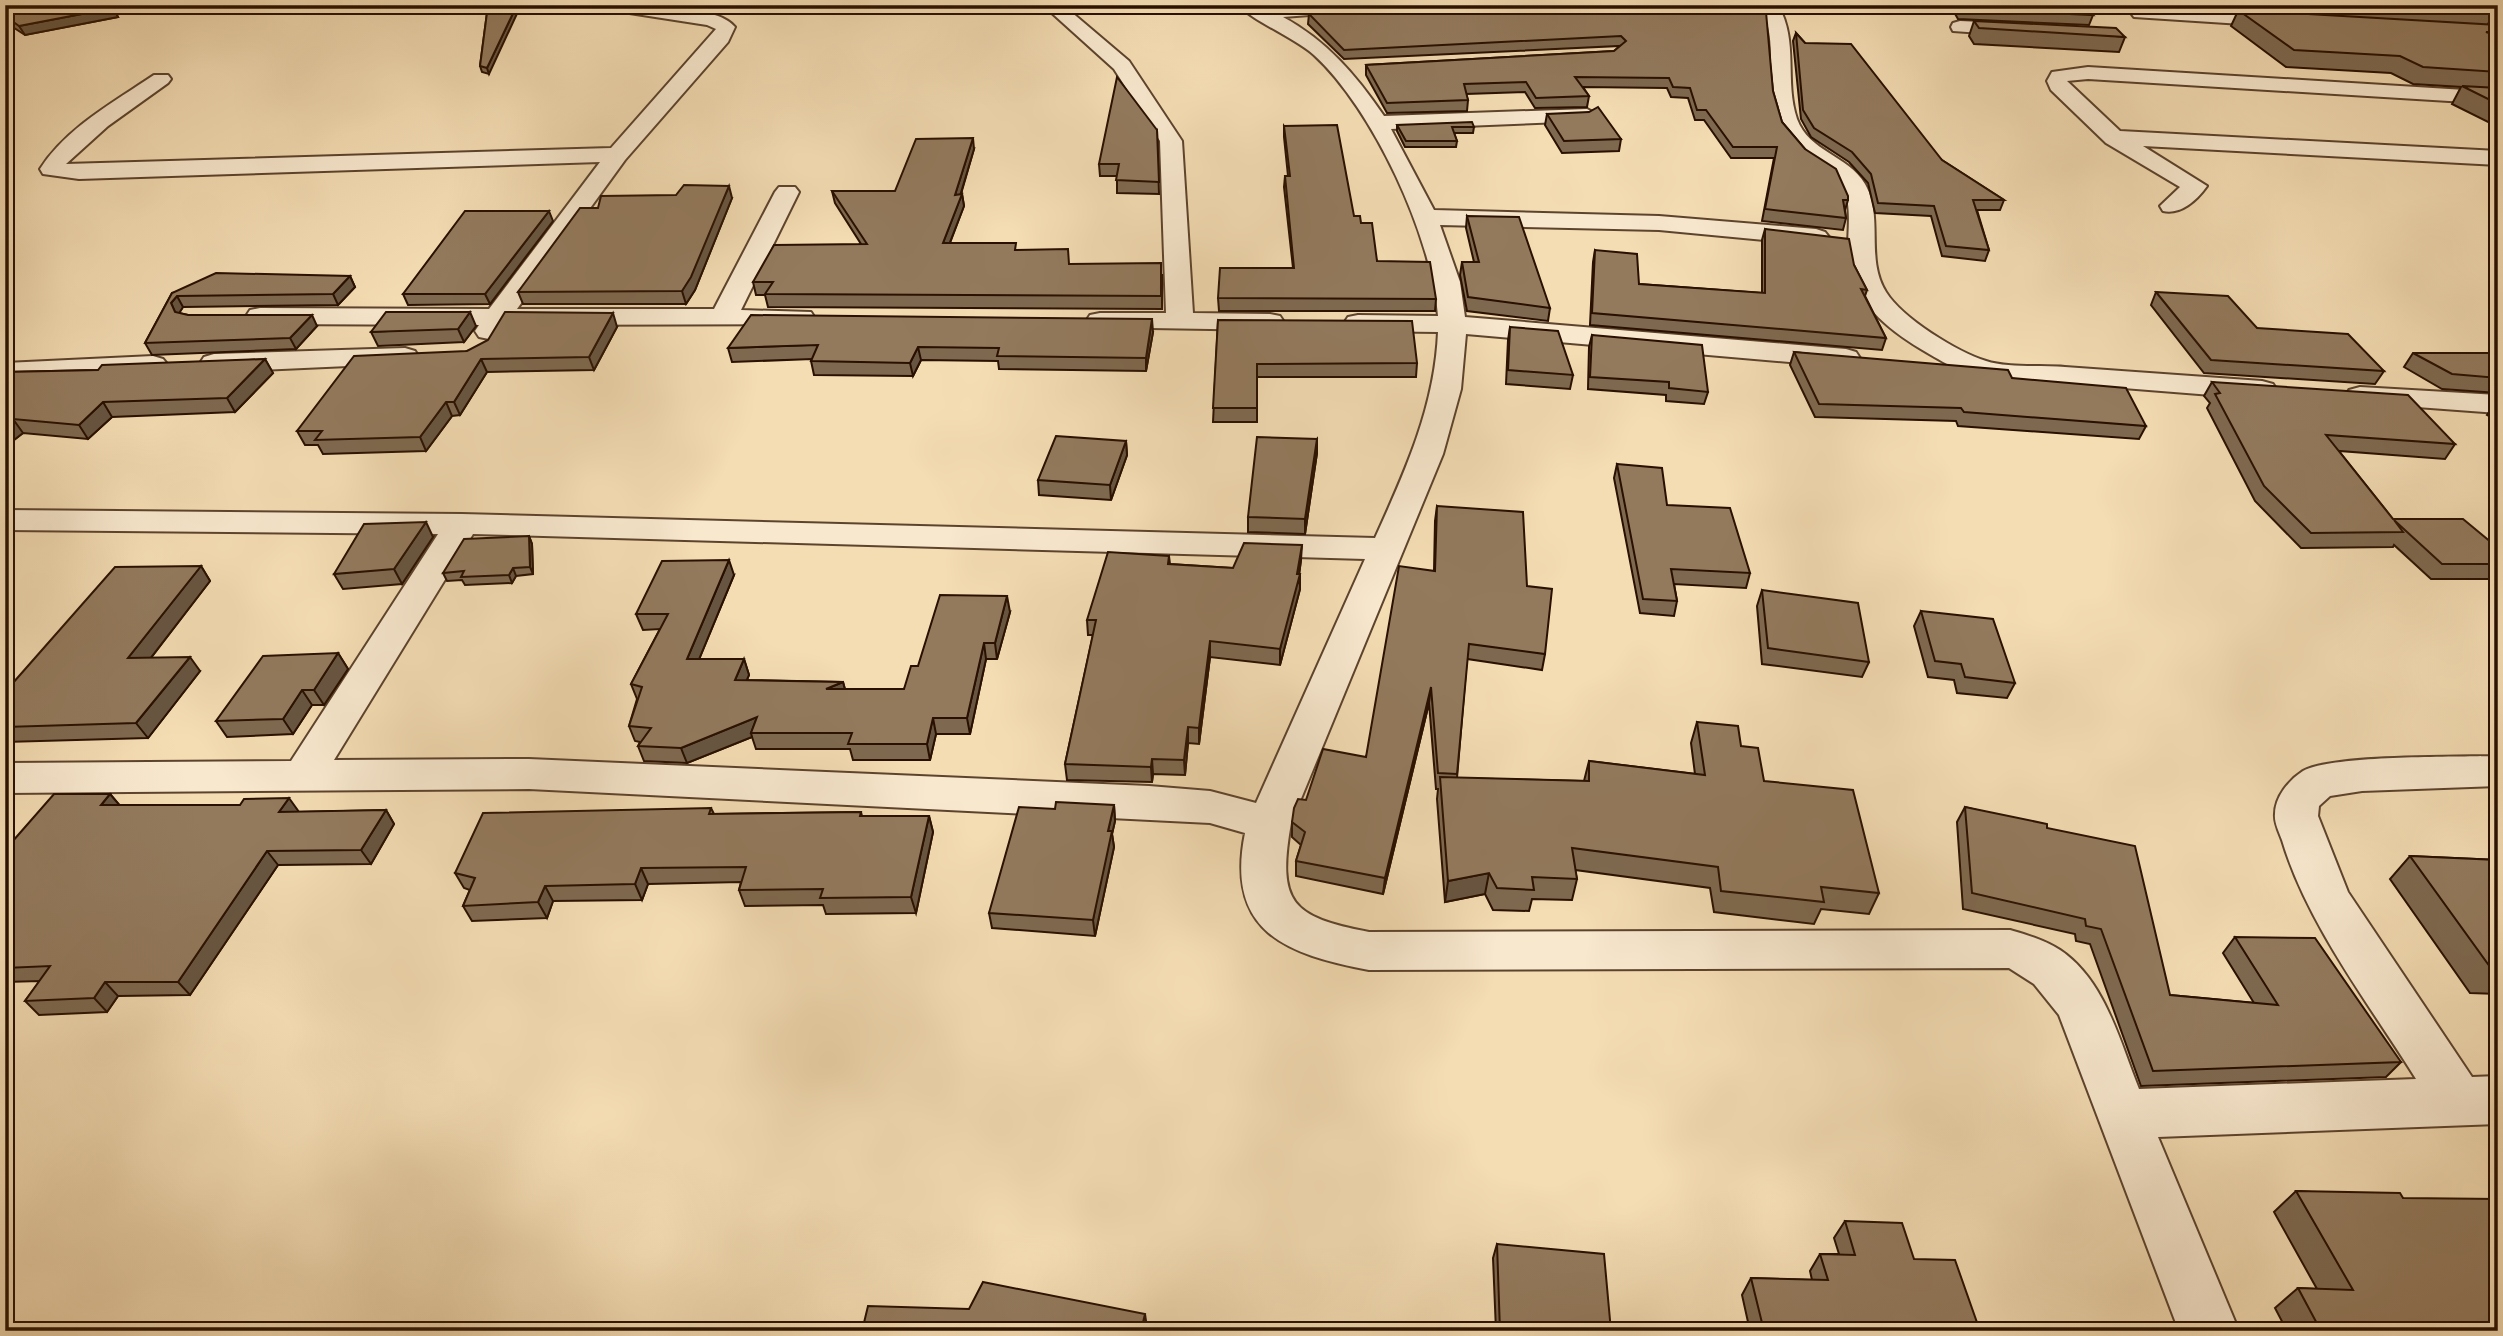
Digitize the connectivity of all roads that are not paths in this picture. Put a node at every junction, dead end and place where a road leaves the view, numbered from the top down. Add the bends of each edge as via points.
1 (610, 5) edge
2 (1052, 5) edge
3 (1377, 5) edge
4 (1769, 5) edge
5 (2463, 5) edge
6 (1255, 9) edge
7 (2136, 9) edge
8 (2491, 18) edge
9 (2305, 23) edge
10 (1960, 27) edge
11 (2039, 31) edge
12 (2161, 35) dead end
13 (161, 79) dead end
14 (2498, 98) edge
15 (1587, 116) edge
16 (1378, 123) junction
17 (2114, 138) junction
18 (617, 155) junction
19 (2498, 158) edge
20 (787, 192) dead end
21 (2172, 205) dead end
22 (1427, 217) junction
23 (1861, 242) junction
24 (236, 316) edge
25 (497, 316) junction
26 (724, 317) junction
27 (835, 318) edge
28 (1075, 321) edge
29 (1180, 321) junction
30 (1290, 322) edge
31 (1332, 322) edge
32 (1452, 324) junction
33 (477, 350) edge
34 (429, 356) edge
35 (1869, 360) edge
36 (1911, 364) edge
37 (1981, 370) junction
38 (5, 372) edge
39 (2295, 392) edge
40 (2336, 394) edge
41 (2498, 404) edge
42 (5, 520) edge
43 (463, 524) junction
44 (1382, 549) junction
45 (2498, 771) edge
46 (304, 774) junction
47 (5, 778) edge
48 (1240, 815) junction
49 (2478, 1101) edge
50 (2122, 1114) junction
51 (2209, 1331) edge

1 - 18 street via 712,20 726,27
2 - 29 street via 1122,65 1171,141
3 - 6 street
4 - 23 street via 1779,24 1787,120 1802,145 1854,184
5 - 8 main road
6 - 16 street via 1347,67
7 - 9 street
7 - 12 street
10 - 11 street
13 - 18 street via 56,159 51,169 79,172
14 - 17 street via 2088,73 2059,76 2061,90
15 - 16 street
16 - 22 street
17 - 19 street
17 - 21 street via 2195,186
18 - 25 street
20 - 26 street
22 - 23 street via 1684,224
22 - 32 street via 1451,304
23 - 37 street via 1861,262 1875,299 1894,318
24 - 25 street
25 - 26 street
25 - 33 street
26 - 27 street
28 - 29 street
29 - 30 street
31 - 32 street
32 - 35 street
32 - 44 street via 1450,363 1437,424 1400,524
34 - 38 street
36 - 37 street
37 - 39 street
40 - 41 street
42 - 43 street
43 - 44 street
43 - 46 street
44 - 48 street
45 - 49 street via 2318,782 2299,800 2296,816 2329,901
46 - 47 street
46 - 48 street via 529,774
48 - 50 street via 1260,857 1268,903 1287,926 1321,943 1368,951 2010,949 2032,955 2054,969 2080,1006
49 - 50 street
50 - 51 street

